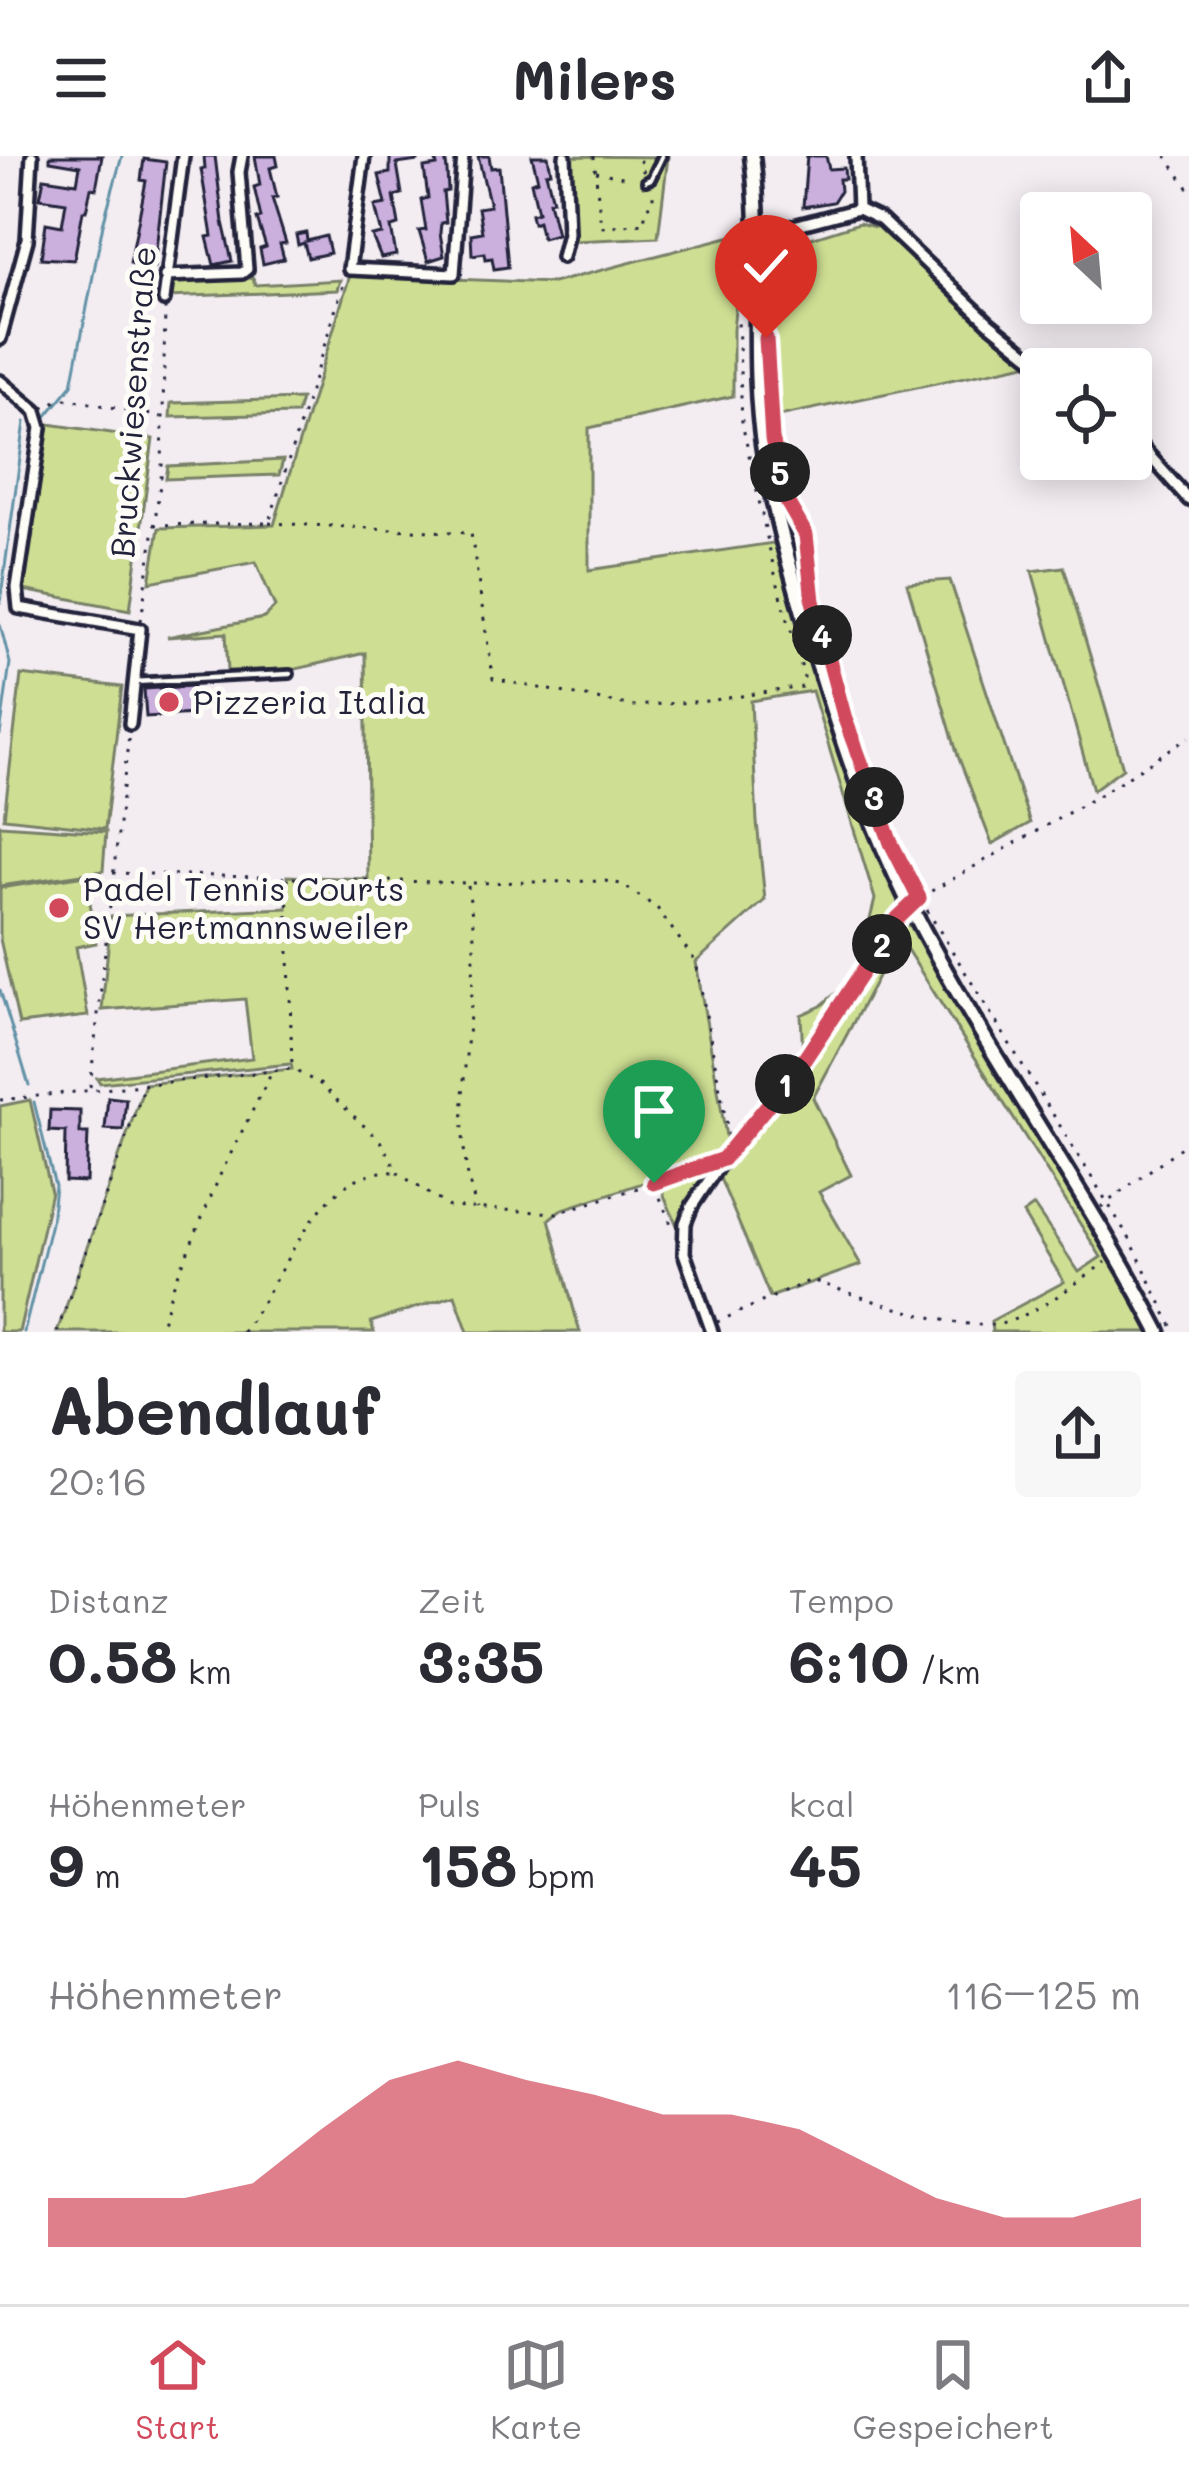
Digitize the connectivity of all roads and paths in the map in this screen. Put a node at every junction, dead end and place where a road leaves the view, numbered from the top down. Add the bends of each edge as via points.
1 (32, 156) edge
2 (184, 156) edge
3 (242, 156) edge
4 (364, 156) edge
5 (464, 156) edge
6 (565, 156) edge
7 (594, 156) edge
8 (646, 156) edge
9 (662, 156) edge
10 (752, 156) edge
11 (856, 156) edge
12 (1166, 156) edge
13 (653, 160) dead end
14 (652, 168) dead end
15 (594, 172) junction
16 (622, 177) dead end
17 (649, 180) joint
18 (1189, 189) edge
19 (858, 209) junction
20 (756, 236) junction
21 (562, 257) dead end
22 (349, 269) junction
23 (165, 276) junction
24 (164, 300) joint
25 (738, 320) dead end
26 (0, 339) edge
27 (1020, 348) edge
28 (0, 381) edge
29 (36, 411) junction
30 (165, 417) junction
31 (1152, 459) edge
32 (786, 500) dead end
33 (1189, 500) edge
34 (269, 523) junction
35 (154, 525) junction
36 (818, 621) dead end
37 (140, 629) junction
38 (290, 674) dead end
39 (134, 682) junction
40 (130, 724) joint
41 (1189, 737) edge
42 (113, 873) junction
43 (287, 876) junction
44 (468, 883) junction
45 (915, 902) junction
46 (292, 1070) junction
47 (273, 1071) junction
48 (145, 1084) junction
49 (90, 1089) junction
50 (0, 1100) edge
51 (1189, 1141) edge
52 (734, 1147) junction
53 (723, 1159) junction
54 (398, 1173) junction
55 (654, 1183) junction
56 (1108, 1204) junction
57 (1094, 1210) junction
58 (478, 1211) junction
59 (684, 1252) junction
60 (1118, 1253) junction
61 (711, 1329) edge
62 (57, 1332) edge
63 (159, 1332) edge
64 (242, 1332) edge
65 (1160, 1332) edge
66 (1174, 1332) edge

1 - 26 street via 27,240
2 - 23 street, Bruckwiesenstraße
3 - 23 street via 247,269
4 - 22 street
5 - 22 street via 454,274
6 - 21 street
7 - 15 path
8 - 13 path
8 - 14 path via 639,169
9 - 17 lane
10 - 20 street
11 - 19 street
12 - 18 path
15 - 16 path
15 - 17 path via 601,227 644,223
19 - 20 street
19 - 27 street via 881,220
20 - 45 street via 757,376 781,537 842,742
22 - 34 path
23 - 24 street, Bruckwiesenstraße
24 - 30 path, Bruckwiesenstraße
25 - 34 path via 742,423 802,687 633,706 493,679 471,533
28 - 29 street
29 - 30 path via 71,399
29 - 37 street via 41,428 20,608
30 - 35 path, Bruckwiesenstraße
31 - 33 street
32 - 36 path via 806,535
34 - 35 path
35 - 37 path, Bruckwiesenstraße
37 - 39 street
38 - 39 lane
39 - 40 street
40 - 42 path
41 - 45 path
42 - 43 path
42 - 49 path
43 - 44 path
43 - 46 path
44 - 52 path via 605,881 657,908 696,962
44 - 58 path via 474,942 462,1138
45 - 52 street
45 - 56 path
45 - 57 street via 961,996
46 - 47 path
46 - 54 path via 320,1084 382,1144
47 - 48 path
47 - 63 path via 221,1173
48 - 49 path
48 - 62 path
49 - 50 path
51 - 56 path
52 - 53 street
53 - 55 path
53 - 59 street via 692,1205
54 - 58 path via 441,1203
54 - 64 path via 358,1178 327,1202
55 - 58 path via 557,1213
55 - 59 path
56 - 57 path
56 - 66 path
57 - 60 street
59 - 61 street
60 - 61 path via 1001,1324 914,1315 811,1280
60 - 65 street

